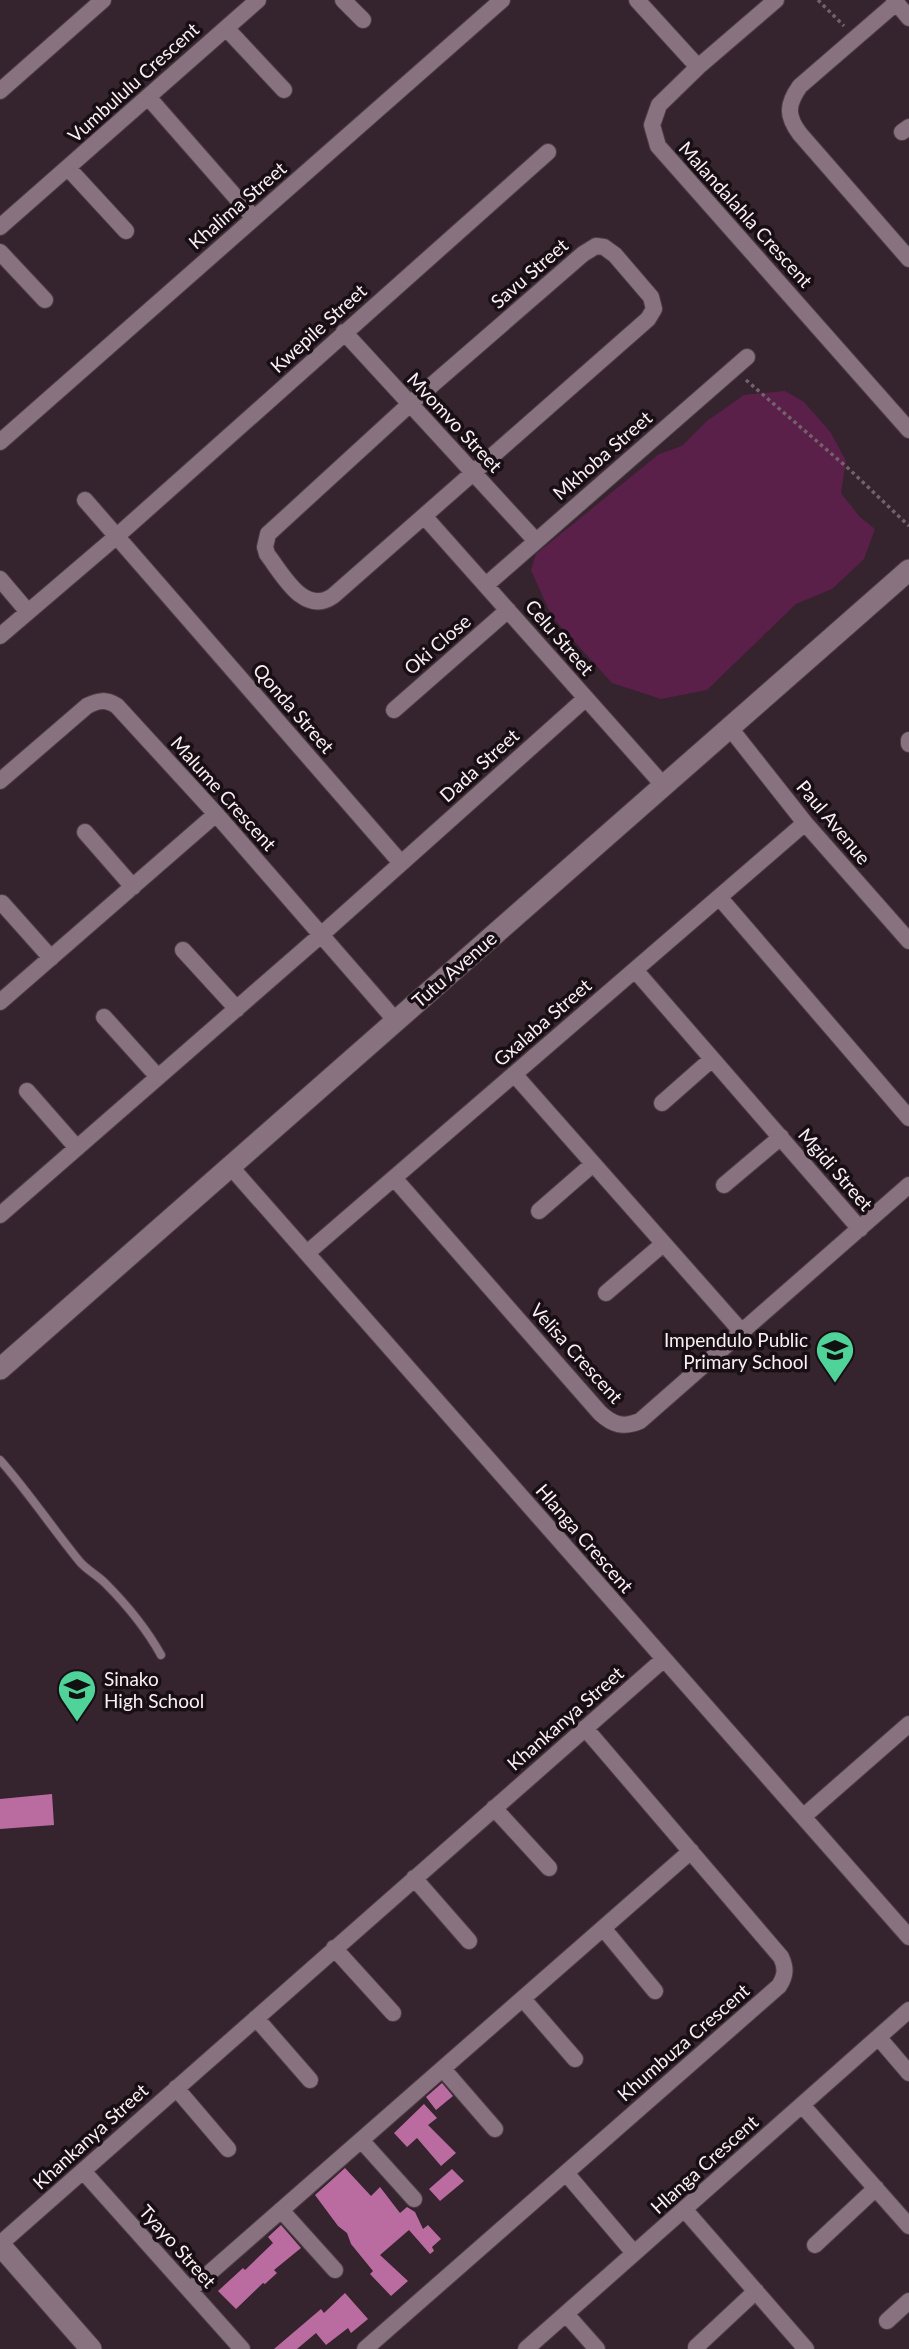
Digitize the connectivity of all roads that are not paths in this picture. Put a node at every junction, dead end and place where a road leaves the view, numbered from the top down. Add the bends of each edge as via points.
1 (103, 0) edge
2 (258, 0) edge
3 (344, 0) edge
4 (502, 0) edge
5 (637, 0) edge
6 (776, 0) edge
7 (895, 1) edge
8 (909, 18) edge
9 (363, 20) dead end
10 (226, 28) junction
11 (698, 67) junction
12 (284, 90) dead end
13 (0, 91) edge
14 (148, 97) junction
15 (548, 152) dead end
16 (68, 168) junction
17 (254, 218) junction
18 (0, 228) edge
19 (126, 231) dead end
20 (0, 252) edge
21 (909, 259) edge
22 (45, 300) dead end
23 (344, 332) junction
24 (747, 357) dead end
25 (410, 404) junction
26 (906, 420) edge
27 (0, 442) edge
28 (474, 474) junction
29 (85, 500) dead end
30 (425, 516) junction
31 (117, 536) junction
32 (536, 541) junction
33 (909, 570) edge
34 (0, 579) edge
35 (486, 585) junction
36 (508, 610) junction
37 (28, 612) junction
38 (0, 636) edge
39 (586, 698) junction
40 (394, 710) dead end
41 (730, 728) junction
42 (0, 781) edge
43 (664, 786) junction
44 (216, 814) junction
45 (805, 823) junction
46 (85, 832) dead end
47 (401, 863) junction
48 (133, 887) junction
49 (719, 897) junction
50 (2, 903) dead end
51 (321, 935) junction
52 (909, 941) edge
53 (183, 950) dead end
54 (51, 958) junction
55 (635, 970) junction
56 (0, 1002) edge
57 (237, 1009) junction
58 (104, 1017) dead end
59 (396, 1021) junction
60 (712, 1059) junction
61 (514, 1074) junction
62 (158, 1077) junction
63 (26, 1091) dead end
64 (662, 1103) dead end
65 (909, 1118) edge
66 (781, 1137) junction
67 (77, 1148) junction
68 (593, 1164) junction
69 (230, 1166) junction
70 (394, 1178) junction
71 (724, 1185) dead end
72 (909, 1185) edge
73 (539, 1212) dead end
74 (0, 1216) edge
75 (860, 1229) junction
76 (663, 1244) junction
77 (307, 1253) junction
78 (606, 1293) dead end
79 (741, 1331) junction
80 (0, 1369) edge
81 (0, 1461) edge
82 (161, 1655) dead end
83 (664, 1660) junction
84 (909, 1724) edge
85 (585, 1728) junction
86 (494, 1808) junction
87 (804, 1816) junction
88 (691, 1851) junction
89 (549, 1868) dead end
90 (414, 1878) junction
91 (603, 1928) junction
92 (909, 1937) edge
93 (469, 1941) dead end
94 (334, 1948) junction
95 (655, 1991) dead end
96 (523, 1998) junction
97 (909, 2010) edge
98 (393, 2013) dead end
99 (256, 2018) junction
100 (878, 2038) junction
101 (575, 2059) dead end
102 (443, 2069) junction
103 (909, 2073) edge
104 (310, 2080) dead end
105 (176, 2088) junction
106 (802, 2105) junction
107 (495, 2129) dead end
108 (362, 2140) junction
109 (228, 2148) dead end
110 (83, 2171) junction
111 (566, 2172) junction
112 (876, 2188) junction
113 (414, 2199) dead end
114 (684, 2209) junction
115 (281, 2210) junction
116 (909, 2226) edge
117 (0, 2245) edge
118 (814, 2245) dead end
119 (634, 2253) junction
120 (335, 2270) dead end
121 (190, 2291) junction
122 (756, 2291) junction
123 (909, 2301) edge
124 (566, 2314) junction
125 (887, 2321) dead end
126 (696, 2347) dead end
127 (91, 2349) edge
128 (242, 2349) edge
129 (365, 2349) edge
130 (526, 2349) edge
131 (597, 2349) edge
132 (806, 2349) edge

1 - 13 street
2 - 10 street, Vumbululu Crescent
3 - 9 street
4 - 17 street, Khalima Street
5 - 11 street
6 - 11 street, Malandalahla Crescent
7 - 8 street
7 - 21 street via 800,86 789,104 790,119 800,134
10 - 12 street, Vumbululu Crescent
10 - 14 street, Vumbululu Crescent
11 - 26 street, Malandalahla Crescent via 657,107 652,125 658,146
14 - 16 street, Vumbululu Crescent
14 - 17 street
15 - 23 street, Kwepile Street
16 - 18 street, Vumbululu Crescent
16 - 19 street, Vumbululu Crescent
17 - 27 street, Khalima Street
20 - 22 street
23 - 25 street, Mvomvo Street
23 - 31 street, Kwepile Street
24 - 32 street, Mkhoba Street
25 - 28 street, Mvomvo Street
25 - 28 street, Savu Street via 583,254 596,246 615,256 651,297 651,314
25 - 30 street, Savu Street via 274,528 265,547 300,595 319,603
28 - 30 street, Savu Street
28 - 32 street, Mvomvo Street
29 - 31 street, Qonda Street
30 - 35 street, Celu Street
31 - 37 street, Kwepile Street
31 - 47 street, Qonda Street
32 - 35 street, Mkhoba Street
33 - 41 street, Tutu Avenue
34 - 37 street
35 - 36 street, Celu Street
36 - 39 street, Celu Street
36 - 40 street, Oki Close
37 - 38 street, Kwepile Street
39 - 43 street, Celu Street
39 - 47 street, Dada Street
41 - 43 street, Tutu Avenue
41 - 45 street, Paul Avenue
42 - 44 street, Malume Crescent via 75,716 103,700 117,706
43 - 59 street, Tutu Avenue
44 - 48 street
44 - 51 street, Malume Crescent
45 - 49 street, Gxalaba Street
45 - 52 street, Paul Avenue
46 - 48 street
47 - 51 street
48 - 54 street
49 - 55 street, Gxalaba Street
49 - 65 street
50 - 54 street
51 - 57 street
51 - 59 street, Malume Crescent
53 - 57 street
54 - 56 street
55 - 60 street, Mgidi Street
55 - 61 street, Gxalaba Street
57 - 62 street
58 - 62 street
59 - 69 street, Tutu Avenue
60 - 64 street
60 - 66 street, Mgidi Street
61 - 68 street
61 - 70 street, Gxalaba Street
62 - 67 street
63 - 67 street
66 - 71 street, Mgidi Street
66 - 75 street, Mgidi Street
67 - 74 street
68 - 73 street
68 - 76 street
69 - 77 street, Hlanga Crescent
69 - 80 street, Tutu Avenue
70 - 77 street, Gxalaba Street
70 - 79 street, Velisa Crescent via 600,1413 616,1424 640,1421
72 - 75 street, Velisa Crescent
75 - 79 street, Velisa Crescent
76 - 78 street
76 - 79 street
77 - 83 street, Hlanga Crescent
81 - 82 lane via 83,1565 128,1608
83 - 85 street, Khankanya Street
83 - 87 street, Hlanga Crescent
84 - 87 street
85 - 86 street, Khankanya Street
85 - 88 street, Khumbuza Crescent
86 - 89 street
86 - 90 street, Khankanya Street
87 - 92 street, Hlanga Crescent
88 - 91 street
88 - 111 street, Khumbuza Crescent via 781,1956 784,1978
90 - 93 street
90 - 94 street, Khankanya Street
91 - 95 street
91 - 96 street
94 - 98 street
94 - 99 street, Khankanya Street
96 - 101 street
96 - 102 street
97 - 100 street, Hlanga Crescent
99 - 104 street
99 - 105 street, Khankanya Street
100 - 103 street
100 - 106 street, Hlanga Crescent
102 - 107 street
102 - 108 street
105 - 109 street, Khankanya Street
105 - 110 street, Khankanya Street
106 - 112 street
106 - 114 street, Hlanga Crescent
108 - 113 street
108 - 115 street
110 - 117 street, Khankanya Street
110 - 121 street, Tyayo Street
111 - 119 street
111 - 129 street, Khumbuza Crescent
112 - 116 street
112 - 118 street
114 - 119 street, Hlanga Crescent
114 - 122 street
115 - 120 street
115 - 121 street
117 - 127 street
119 - 124 street, Hlanga Crescent
121 - 128 street, Tyayo Street
122 - 126 street
122 - 132 street
123 - 125 street
124 - 130 street, Hlanga Crescent
124 - 131 street

